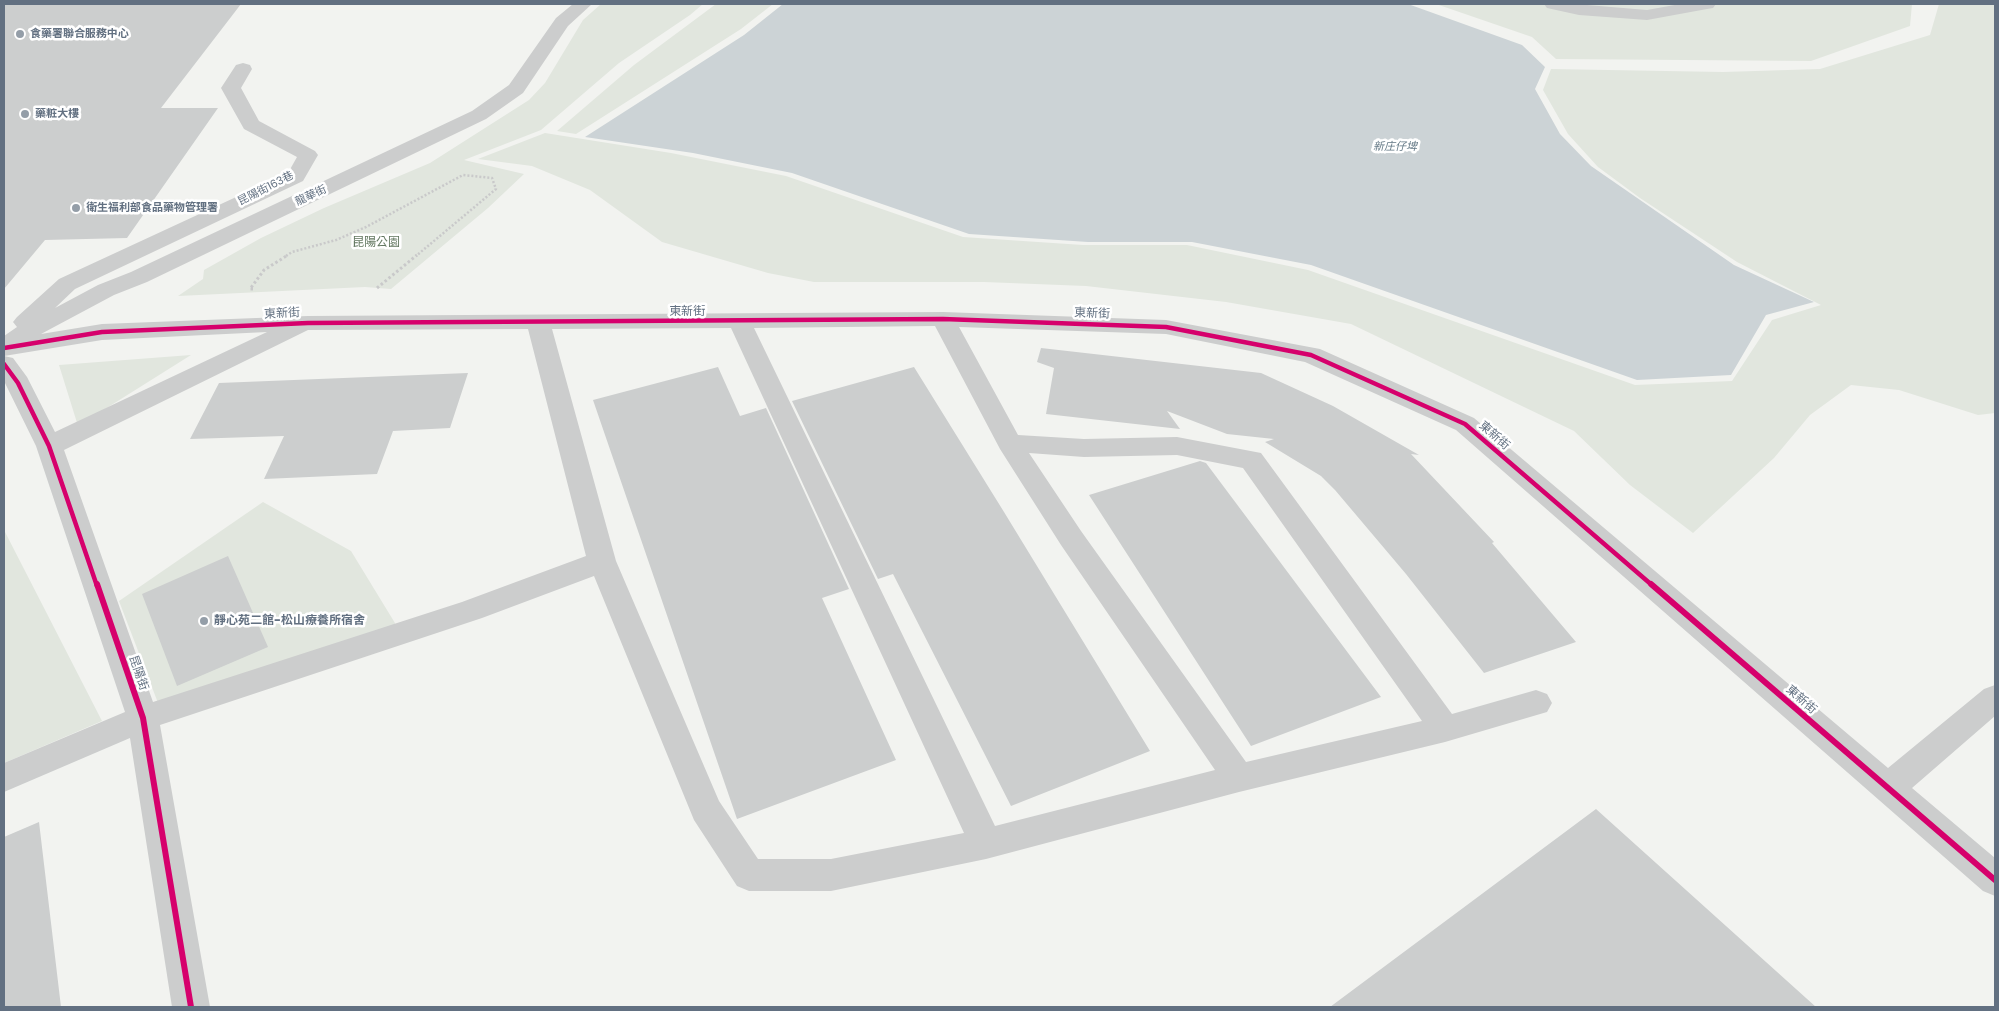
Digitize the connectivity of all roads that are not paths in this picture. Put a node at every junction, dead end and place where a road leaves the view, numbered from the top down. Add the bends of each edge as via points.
1 (583, 4) edge
2 (1553, 4) edge
3 (1707, 4) edge
4 (244, 69) dead end
5 (942, 319) junction
6 (538, 322) junction
7 (739, 322) junction
8 (308, 323) junction
9 (4, 345) edge
10 (4, 364) edge
11 (1009, 443) junction
12 (49, 446) junction
13 (602, 561) junction
14 (1995, 698) edge
15 (1536, 703) dead end
16 (143, 718) junction
17 (1445, 730) junction
18 (4, 778) edge
19 (1239, 778) junction
20 (1888, 788) junction
21 (986, 844) junction
22 (1995, 880) edge
23 (190, 1007) edge

1 - 9 street, 龍華街 via 562,22 516,89 479,115 166,265 106,290
2 - 3 street via 1579,10 1647,15
4 - 9 street, 昆陽街163巷 via 231,88 250,125 308,155 296,177 67,284
5 - 7 street, 東新街
5 - 11 street
5 - 20 street, 東新街 via 1166,327 1311,355 1465,424
6 - 7 street, 東新街
6 - 8 street, 東新街
6 - 13 street
7 - 21 street
8 - 9 street, 東新街 via 102,332
8 - 12 street
10 - 12 street, 昆陽街 via 18,383
11 - 17 street via 1084,448 1177,446 1252,460
11 - 19 street via 1071,538
12 - 16 street, 昆陽街
13 - 16 street via 472,610
13 - 21 street via 706,810 749,875 831,875
14 - 20 street
15 - 17 street
16 - 18 street
16 - 23 street, 昆陽街
17 - 19 street
19 - 21 street
20 - 22 street, 東新街

